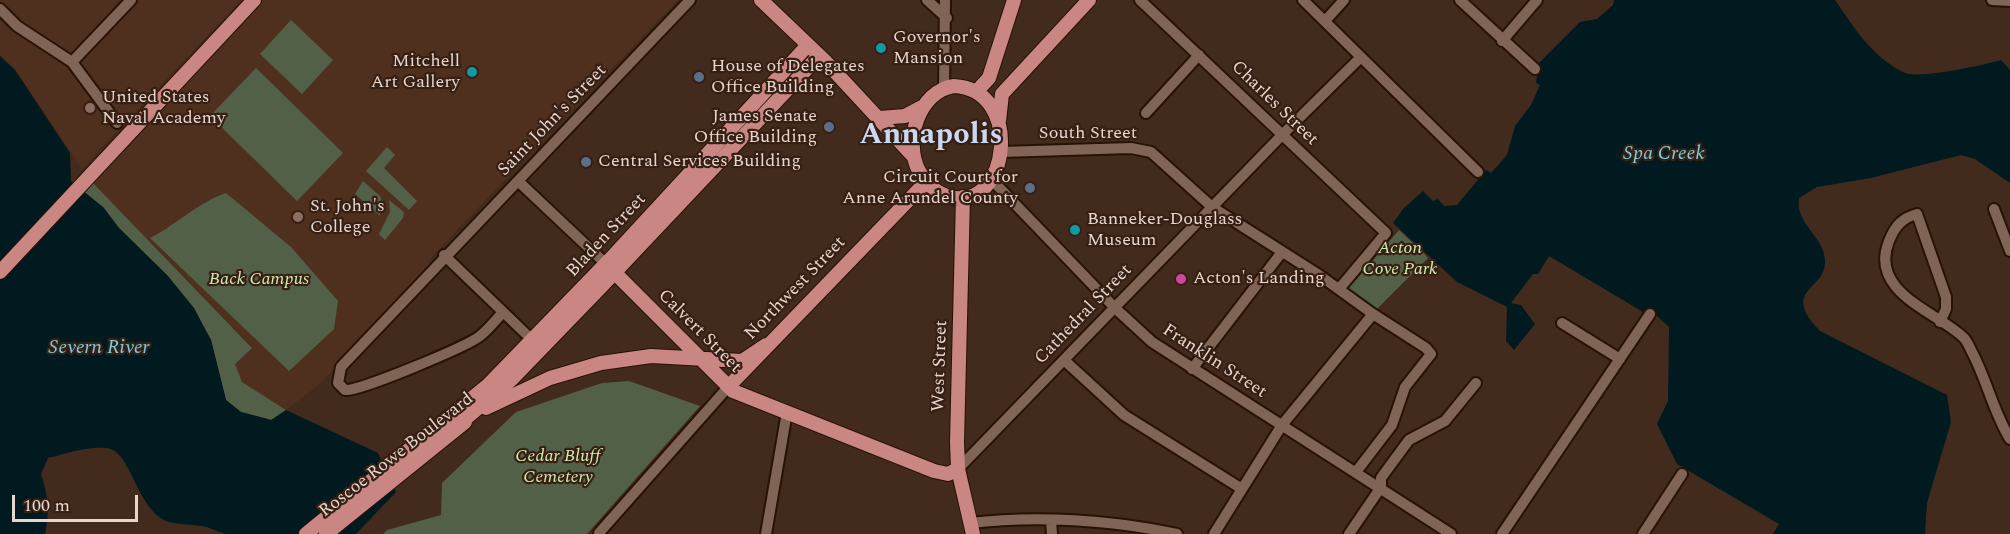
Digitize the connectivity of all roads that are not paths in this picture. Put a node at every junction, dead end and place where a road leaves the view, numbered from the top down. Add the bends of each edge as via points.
1 (254, 0) edge
2 (690, 0) edge
3 (761, 0) edge
4 (927, 0) edge
5 (945, 0) edge
6 (1014, 0) edge
7 (1089, 0) edge
8 (1140, 0) edge
9 (1303, 0) edge
10 (1344, 0) edge
11 (1460, 0) edge
12 (1537, 0) edge
13 (1992, 0) edge
14 (125, 2) edge
15 (2010, 2) edge
16 (0, 9) edge
17 (947, 18) junction
18 (1325, 21) junction
19 (1502, 40) junction
20 (808, 45) junction
21 (1199, 55) junction
22 (819, 56) junction
23 (1361, 57) junction
24 (72, 62) junction
25 (1534, 69) dead end
26 (944, 88) junction
27 (977, 91) junction
28 (922, 107) junction
29 (1146, 113) dead end
30 (879, 118) junction
31 (117, 123) dead end
32 (999, 123) junction
33 (1282, 135) junction
34 (1001, 152) junction
35 (914, 157) junction
36 (1478, 172) dead end
37 (991, 179) junction
38 (518, 181) junction
39 (926, 182) junction
40 (963, 197) junction
41 (1212, 207) junction
42 (1994, 209) dead end
43 (2010, 251) edge
44 (1282, 252) junction
45 (441, 259) junction
46 (610, 268) junction
47 (0, 272) edge
48 (1339, 289) junction
49 (1115, 308) junction
50 (503, 312) junction
51 (1373, 314) junction
52 (1650, 314) dead end
53 (1940, 322) junction
54 (1562, 323) dead end
55 (525, 334) dead end
56 (766, 345) junction
57 (698, 358) junction
58 (1620, 359) junction
59 (1064, 360) junction
60 (1192, 369) junction
61 (1476, 383) dead end
62 (729, 386) junction
63 (787, 412) junction
64 (1282, 425) junction
65 (457, 426) junction
66 (2010, 439) edge
67 (425, 445) junction
68 (958, 469) junction
69 (1356, 471) junction
70 (1682, 474) dead end
71 (1381, 487) junction
72 (1242, 489) junction
73 (1050, 521) junction
74 (971, 529) edge
75 (604, 533) edge
76 (306, 534) edge
77 (326, 534) edge
78 (766, 534) edge
79 (1052, 534) edge
80 (1177, 534) edge
81 (1214, 534) edge
82 (1349, 534) edge
83 (1451, 534) edge
84 (1502, 534) edge
85 (1643, 534) edge

1 - 47 main road
2 - 38 street, Saint John's Street
3 - 20 main road
4 - 17 street
5 - 17 street
6 - 27 main road via 989,78
7 - 32 main road via 1002,94
8 - 21 street, Charles Street
9 - 18 street
10 - 18 street
11 - 19 street
12 - 19 street
13 - 15 street
14 - 24 street
16 - 24 street via 17,26
17 - 26 street
18 - 23 street
19 - 25 street
20 - 22 main road
20 - 46 main road, Bladen Street
21 - 29 street
21 - 33 street, Charles Street
22 - 30 main road
22 - 46 main road, Bladen Street
23 - 33 street, Cathedral Street
23 - 36 street
24 - 31 street
26 - 27 main road via 963,86
26 - 28 main road
27 - 32 main road
28 - 30 main road via 905,116
28 - 35 main road via 915,131
30 - 35 main road
32 - 34 main road
33 - 41 street, Cathedral Street
33 - 48 street, Charles Street via 1386,233
34 - 37 main road
34 - 41 street, South Street via 1142,149 1159,159
35 - 39 main road
37 - 40 main road via 979,191
37 - 49 street, Franklin Street
38 - 45 street, Saint John's Street
38 - 46 street, Calvert Street
39 - 40 main road via 944,195
39 - 56 main road, Northwest Street
40 - 68 main road, West Street
41 - 44 street, South Street
41 - 49 street, Cathedral Street
42 - 43 street
44 - 48 street, South Street
44 - 60 street
45 - 50 street
45 - 50 street, Saint John's Street via 438,268 341,367 337,378 341,387 355,390 479,337
46 - 57 main road, Calvert Street
46 - 65 main road, Bladen Street via 512,379
46 - 67 main road, Bladen Street
48 - 51 street, South Street
49 - 59 street, Cathedral Street
49 - 60 street, Franklin Street via 1152,342
50 - 55 street
51 - 64 street
51 - 69 street, South Street via 1431,354 1405,387 1392,424
52 - 58 street
53 - 53 street via 1904,296 1889,275 1884,257 1887,244 1905,217 1917,214 1946,297
53 - 66 street via 1965,338
54 - 58 street
56 - 57 main road, Roscoe Rowe Boulevard via 742,361
56 - 62 main road, Northwest Street
57 - 62 main road, Calvert Street
57 - 65 main road, Roscoe Rowe Boulevard via 651,356 567,372 520,391
58 - 84 street
59 - 68 street, Cathedral Street
59 - 72 street via 1124,414
60 - 64 street, Franklin Street
61 - 71 street via 1445,421 1408,440 1381,478
62 - 63 main road, Calvert Street via 732,391
62 - 75 street, Northwest Street
63 - 68 main road, Calvert Street via 939,472 948,474
63 - 78 street
64 - 69 street, Franklin Street
64 - 72 street
65 - 67 main road, Roscoe Rowe Boulevard
67 - 76 main road, Roscoe Rowe Boulevard
67 - 77 main road, Roscoe Rowe Boulevard
68 - 74 main road, West Street
69 - 71 street, Franklin Street
70 - 85 street
71 - 82 street
71 - 83 street, Franklin Street
72 - 81 street
73 - 74 street via 1015,520
73 - 79 street
73 - 80 street via 1111,523

